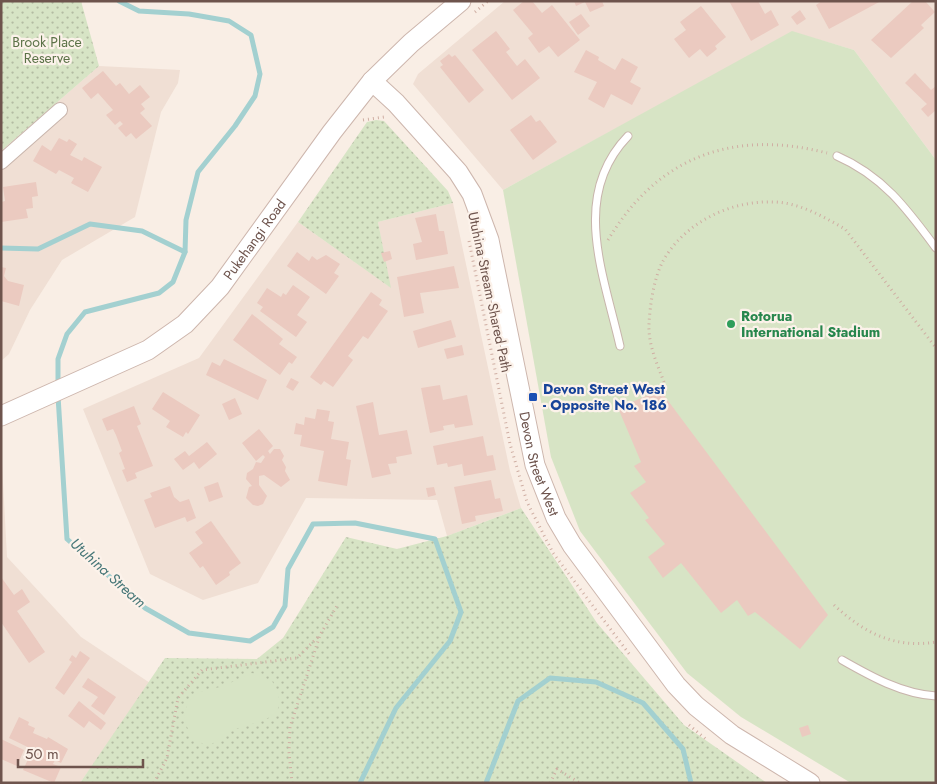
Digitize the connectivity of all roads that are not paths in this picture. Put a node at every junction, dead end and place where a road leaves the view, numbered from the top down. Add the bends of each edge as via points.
1 (462, 1) edge
2 (372, 81) junction
3 (60, 110) dead end
4 (628, 136) dead end
5 (837, 156) road end
6 (1, 162) edge
7 (936, 248) edge
8 (620, 346) dead end
9 (1, 416) edge
10 (842, 660) dead end
11 (936, 696) edge
12 (810, 783) edge

1 - 2 main road, Pukehangi Road via 404,49
2 - 9 main road, Pukehangi Road via 220,287 185,324 155,346
2 - 12 main road, Devon Street West via 458,172 472,194 489,240 535,465 556,518 572,545 676,685 696,706 732,735
3 - 6 street
4 - 8 lane via 610,157 598,187 596,236 598,258
5 - 7 lane via 869,173 896,195
10 - 11 lane via 891,685

